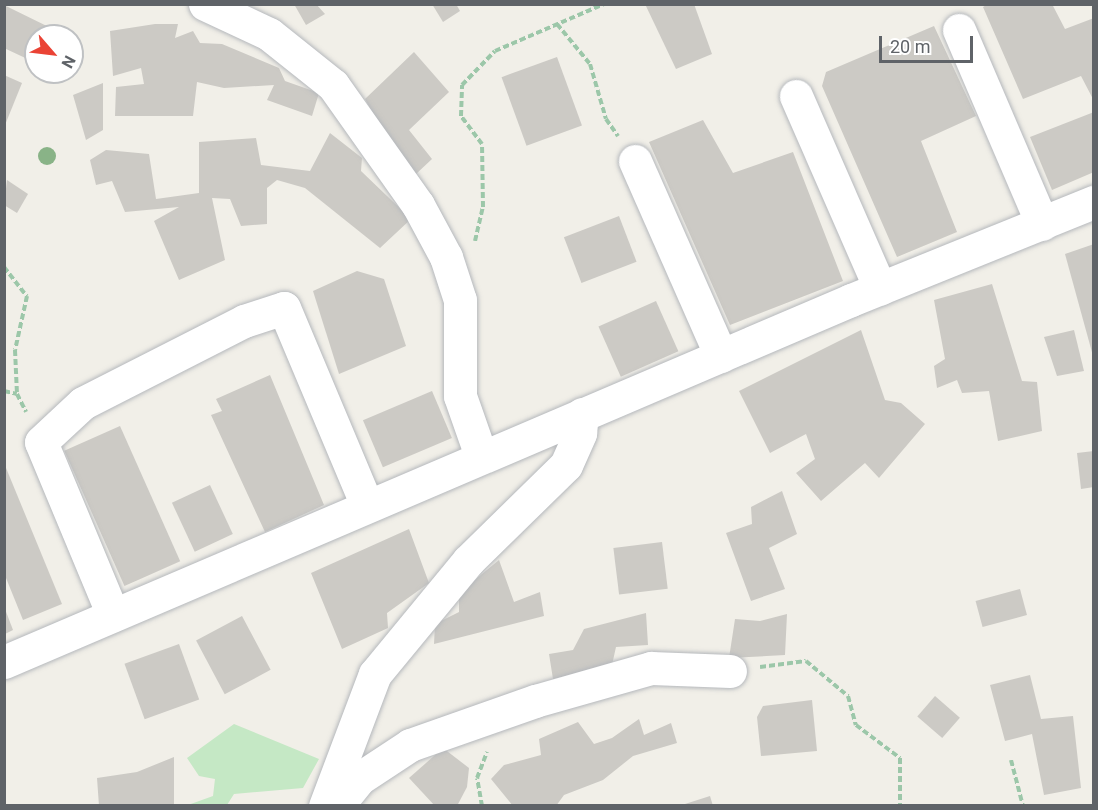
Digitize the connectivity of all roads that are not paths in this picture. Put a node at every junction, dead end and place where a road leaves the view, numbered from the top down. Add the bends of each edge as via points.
1 (205, 4) edge
2 (959, 30) dead end
3 (796, 96) dead end
4 (635, 161) road end
5 (1094, 202) edge
6 (1042, 224) junction
7 (880, 288) junction
8 (721, 356) junction
9 (582, 414) junction
10 (481, 456) junction
11 (367, 505) junction
12 (113, 615) junction
13 (4, 662) edge
14 (730, 671) road end
15 (325, 806) edge
16 (337, 806) edge

1 - 10 street via 269,34 333,86 418,205 446,257 460,300 460,396
2 - 6 street
3 - 7 street
4 - 8 street
5 - 6 street
6 - 7 street
7 - 8 street
8 - 9 street
9 - 10 street
9 - 15 street via 580,433 566,465 468,561 375,674
10 - 11 street
11 - 12 street
11 - 12 street via 284,308 244,321 83,403 41,442
12 - 13 street
14 - 16 street via 651,668 535,700 410,746 360,777

